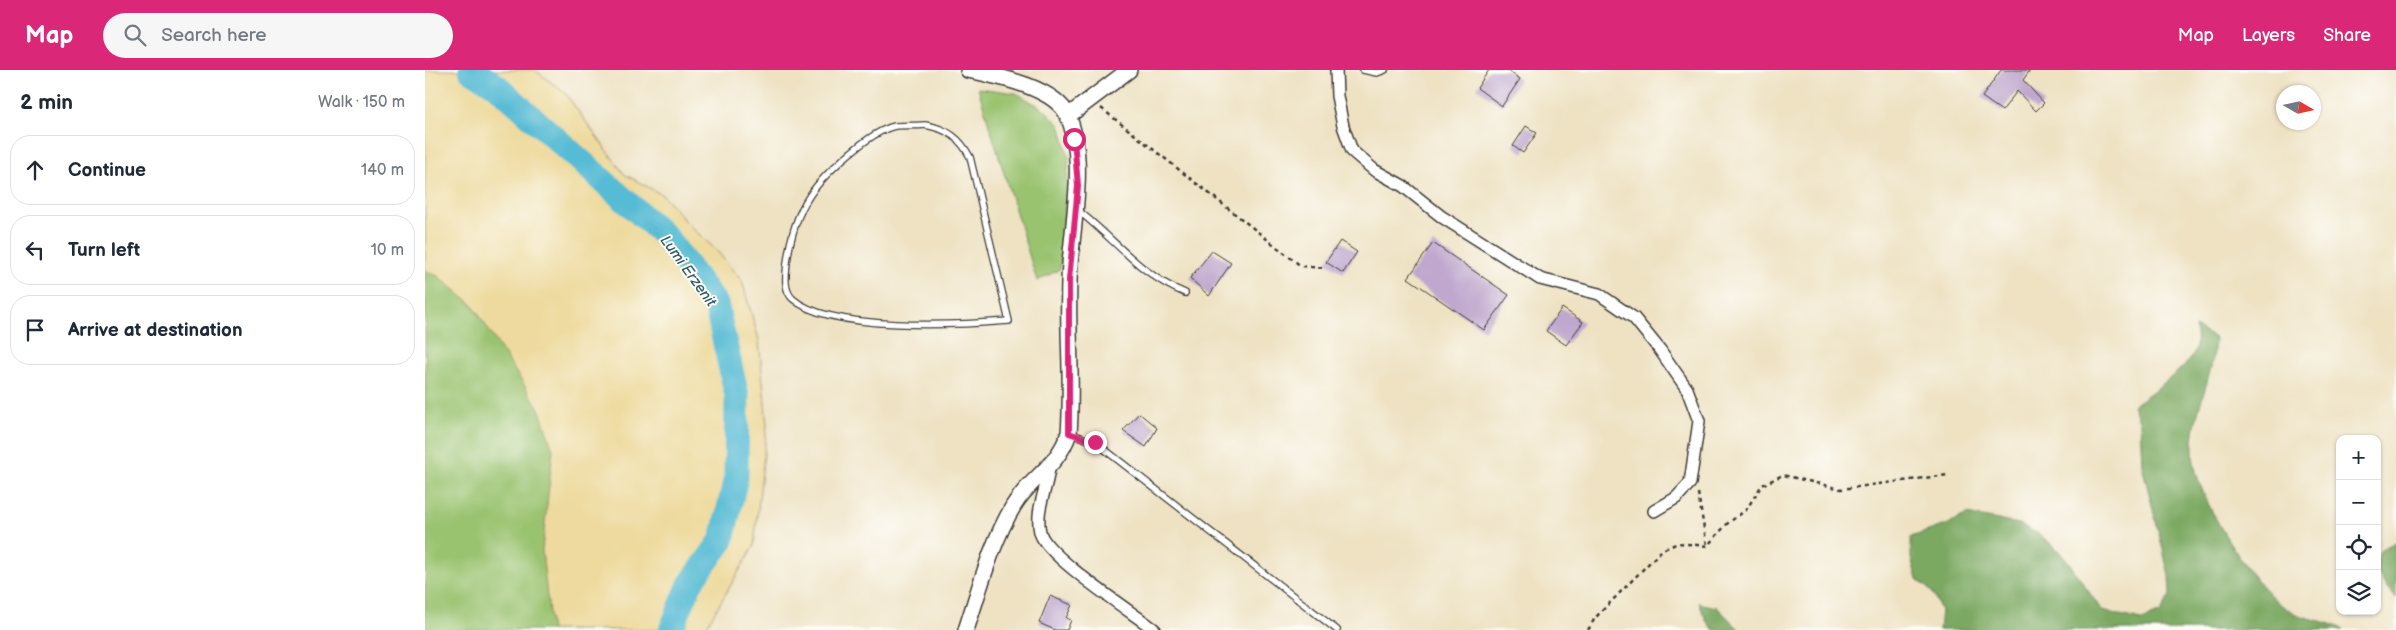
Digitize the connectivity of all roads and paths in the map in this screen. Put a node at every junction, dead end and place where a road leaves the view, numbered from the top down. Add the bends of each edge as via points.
1 (968, 70) edge
2 (1129, 70) edge
3 (1336, 70) edge
4 (1363, 70) edge
5 (1385, 70) edge
6 (1090, 100) junction
7 (1068, 116) junction
8 (1075, 207) junction
9 (1324, 268) dead end
10 (1185, 293) dead end
11 (1009, 321) joint
12 (1069, 433) junction
13 (1049, 468) junction
14 (1948, 475) dead end
15 (1690, 483) junction
16 (1654, 511) dead end
17 (1707, 546) junction
18 (966, 630) edge
19 (1155, 630) edge
20 (1337, 630) edge
21 (1588, 630) edge

1 - 7 main road via 1017,81 1044,94
2 - 6 main road
3 - 15 street via 1338,104 1352,151 1374,170 1540,278 1599,294 1634,318 1687,389 1699,421
4 - 5 lane via 1377,73
6 - 7 main road
6 - 9 path via 1301,266
7 - 8 main road via 1077,163
8 - 10 lane via 1116,246 1170,287
8 - 12 main road via 1069,280
11 - 11 lane via 907,325 835,318 813,311 793,299 787,287 788,252 796,221 810,194 863,142 894,126 925,125 950,134 962,142 970,157
12 - 13 main road via 1064,449
12 - 20 lane via 1095,442
13 - 18 main road via 1015,503 998,533
13 - 19 street via 1039,522 1040,533 1047,546
14 - 17 path via 1841,489 1783,475 1762,485 1746,510 1728,523
15 - 16 street via 1677,498
15 - 17 path via 1697,489
17 - 21 path via 1678,543 1662,550 1595,618

